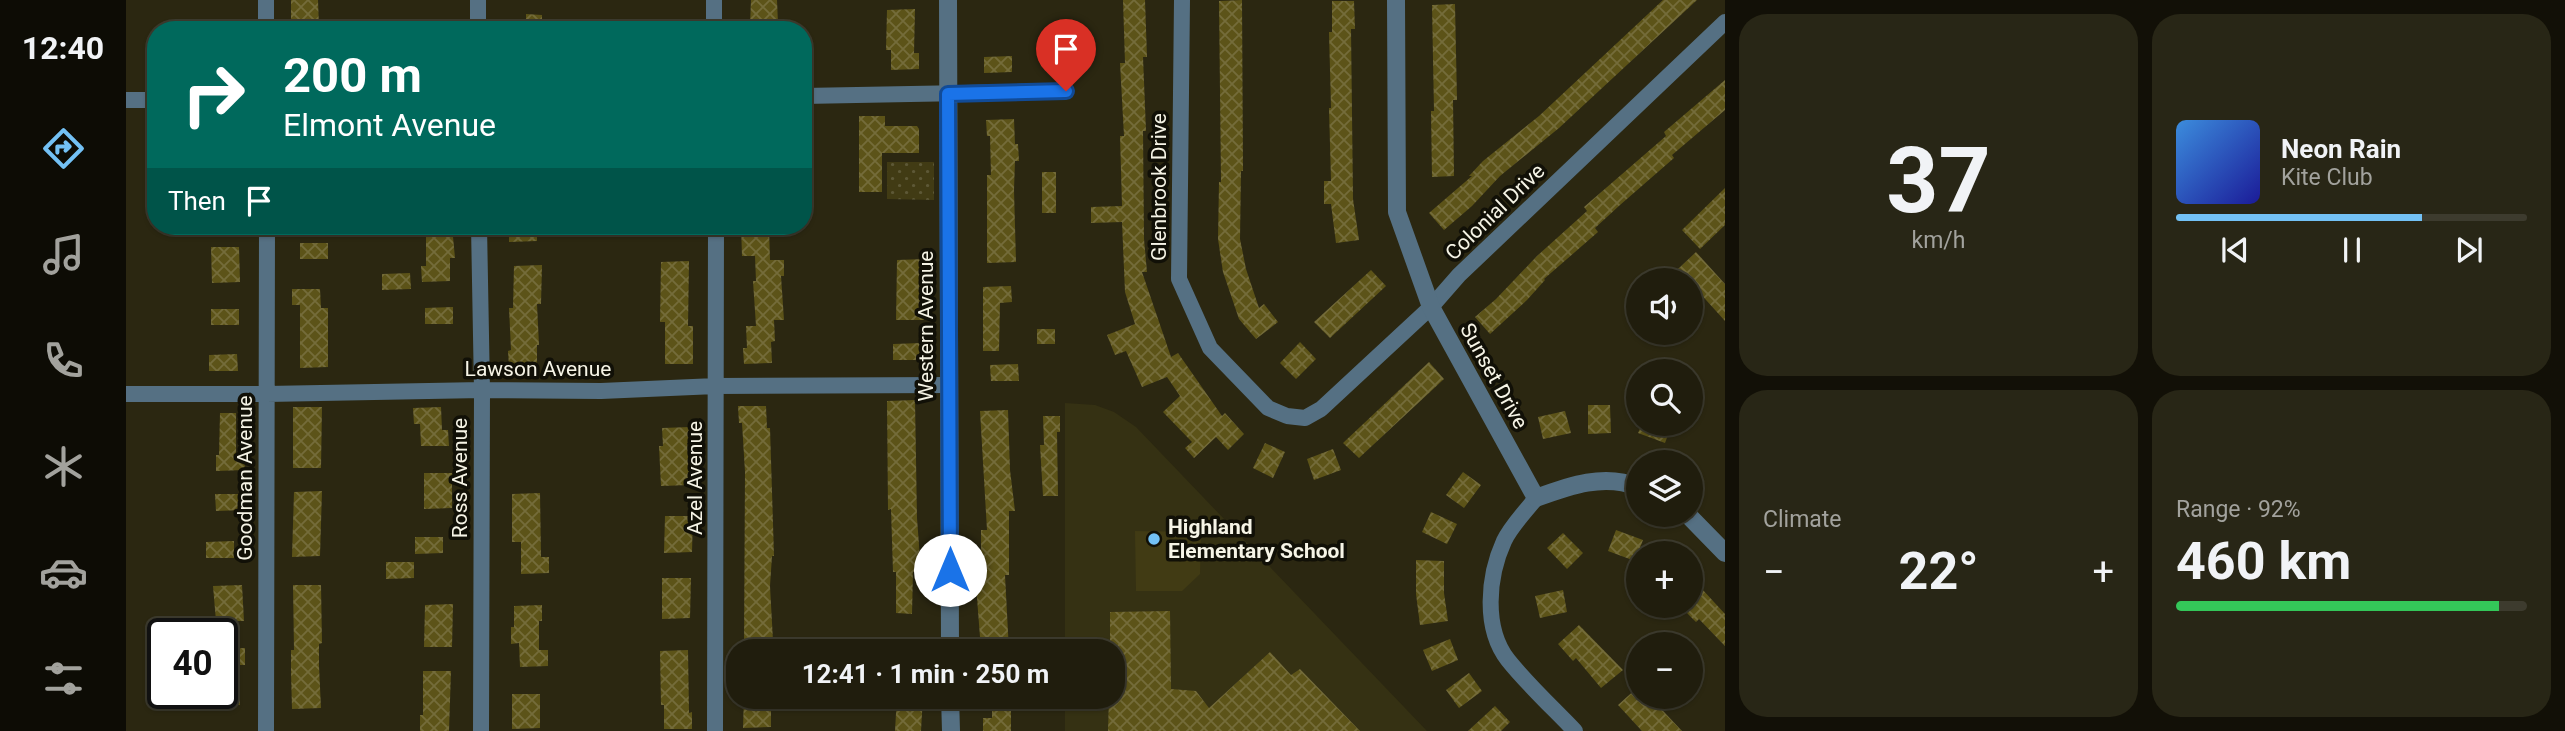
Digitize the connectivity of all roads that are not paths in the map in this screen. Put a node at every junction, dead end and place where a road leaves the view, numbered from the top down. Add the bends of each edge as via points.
1 (266, 0) edge
2 (478, 0) edge
3 (714, 0) edge
4 (948, 0) edge
5 (1182, 0) edge
6 (1396, 0) edge
7 (266, 21) edge
8 (478, 21) edge
9 (714, 21) edge
10 (1725, 22) edge
11 (1066, 91) dead end
12 (948, 94) junction
13 (812, 96) edge
14 (126, 100) edge
15 (147, 100) edge
16 (267, 235) edge
17 (480, 235) edge
18 (716, 235) edge
19 (1431, 307) junction
20 (949, 385) junction
21 (716, 386) junction
22 (482, 390) junction
23 (126, 394) edge
24 (267, 394) junction
25 (1287, 416) joint
26 (1626, 485) edge
27 (1536, 498) junction
28 (1700, 527) edge
29 (1725, 553) edge
30 (950, 639) edge
31 (950, 709) edge
32 (266, 731) edge
33 (481, 731) edge
34 (715, 731) edge
35 (951, 731) edge
36 (1575, 731) edge

1 - 7 street
2 - 8 street
3 - 9 street
4 - 12 street, Western Avenue
5 - 25 street, Glenbrook Drive via 1179,279 1210,348 1268,408
6 - 19 street, Sunset Drive via 1397,212
10 - 19 street, Colonial Drive
11 - 12 street
12 - 13 street
12 - 20 street, Western Avenue
14 - 15 street
16 - 24 street, Goodman Avenue
17 - 22 street, Ross Avenue
18 - 21 street, Azel Avenue
19 - 25 street, Colonial Drive via 1321,410 1305,418
19 - 27 street, Sunset Drive
20 - 21 street, Lawson Avenue
20 - 30 street, Western Avenue
21 - 22 street, Lawson Avenue
21 - 34 street, Azel Avenue
22 - 24 street, Lawson Avenue
22 - 33 street, Ross Avenue
23 - 24 street, Lawson Avenue
24 - 32 street, Goodman Avenue
26 - 27 street via 1604,480
27 - 36 street via 1504,539 1494,568 1490,600 1493,633 1506,659
28 - 29 street
31 - 35 street

